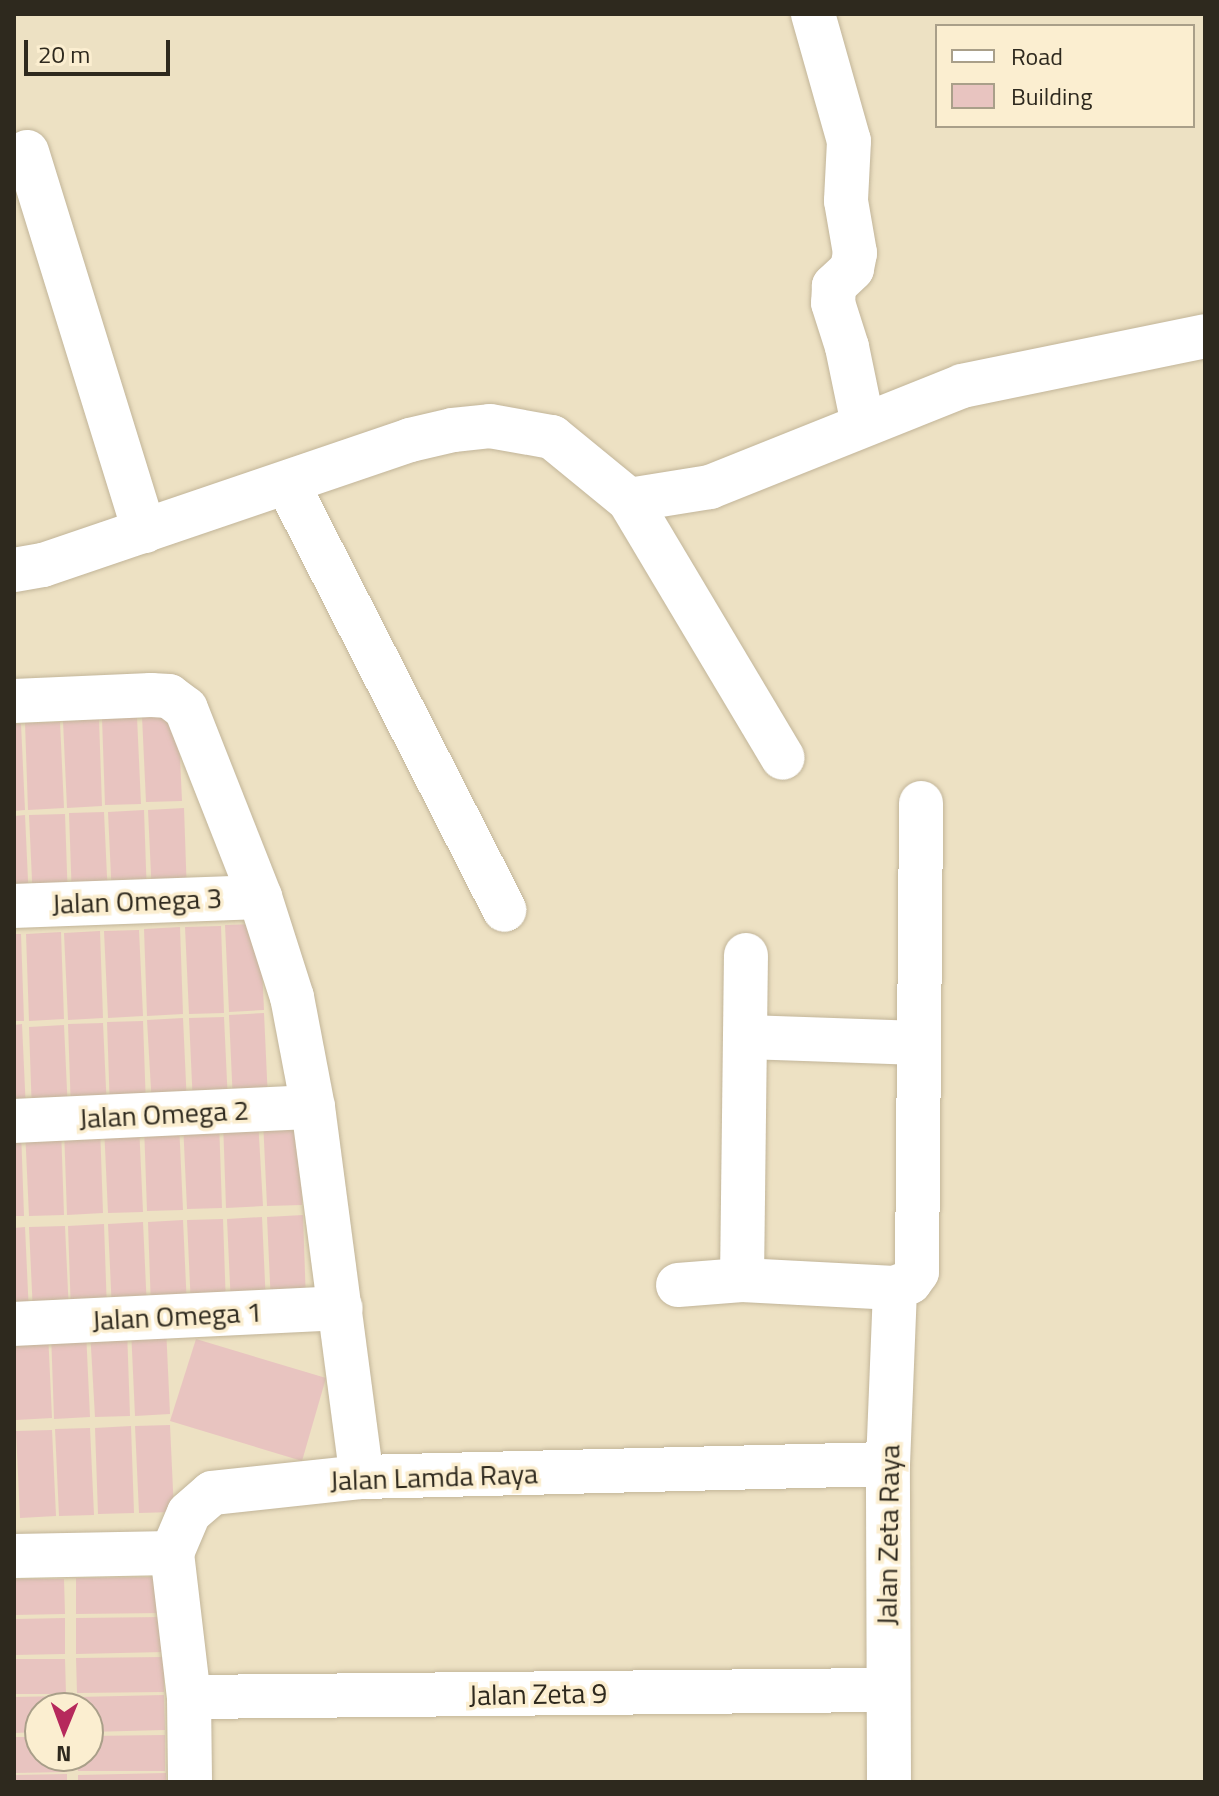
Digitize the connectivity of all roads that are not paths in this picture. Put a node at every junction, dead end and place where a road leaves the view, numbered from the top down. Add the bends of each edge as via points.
1 (813, 14) edge
2 (27, 152) dead end
3 (1205, 336) edge
4 (863, 424) junction
5 (287, 483) junction
6 (629, 500) junction
7 (144, 531) junction
8 (14, 570) edge
9 (14, 701) edge
10 (783, 758) dead end
11 (921, 803) dead end
12 (260, 897) junction
13 (14, 906) edge
14 (505, 910) dead end
15 (746, 955) dead end
16 (747, 1037) junction
17 (919, 1043) junction
18 (313, 1107) junction
19 (14, 1121) edge
20 (742, 1280) junction
21 (678, 1285) dead end
22 (895, 1288) junction
23 (341, 1308) junction
24 (14, 1324) edge
25 (888, 1464) junction
26 (362, 1477) junction
27 (172, 1553) junction
28 (14, 1556) edge
29 (886, 1690) junction
30 (189, 1697) junction
31 (190, 1782) edge
32 (889, 1782) edge

1 - 4 street via 849,141 846,201 855,253 852,269 834,286 833,303
2 - 7 street
3 - 4 street via 962,386
4 - 6 street via 710,487
5 - 6 street via 410,440 490,426 552,437
5 - 7 street
5 - 14 street
6 - 10 street
7 - 8 street
9 - 12 street via 169,696 186,709
11 - 17 street
12 - 13 street, Jalan Omega 3
12 - 18 street via 292,997
15 - 16 street
16 - 17 street
16 - 20 street
17 - 22 street via 920,1248 917,1272
18 - 19 street, Jalan Omega 2
18 - 23 street
20 - 21 street
20 - 22 street
22 - 25 street, Jalan Zeta Raya
23 - 24 street, Jalan Omega 1
23 - 26 street
25 - 26 street, Jalan Lamda Raya
25 - 29 street, Jalan Zeta Raya
26 - 27 street, Jalan Lamda Raya via 212,1493 189,1513
27 - 28 street
27 - 30 street
29 - 30 street, Jalan Zeta 9
29 - 32 street, Jalan Zeta Raya
30 - 31 street

